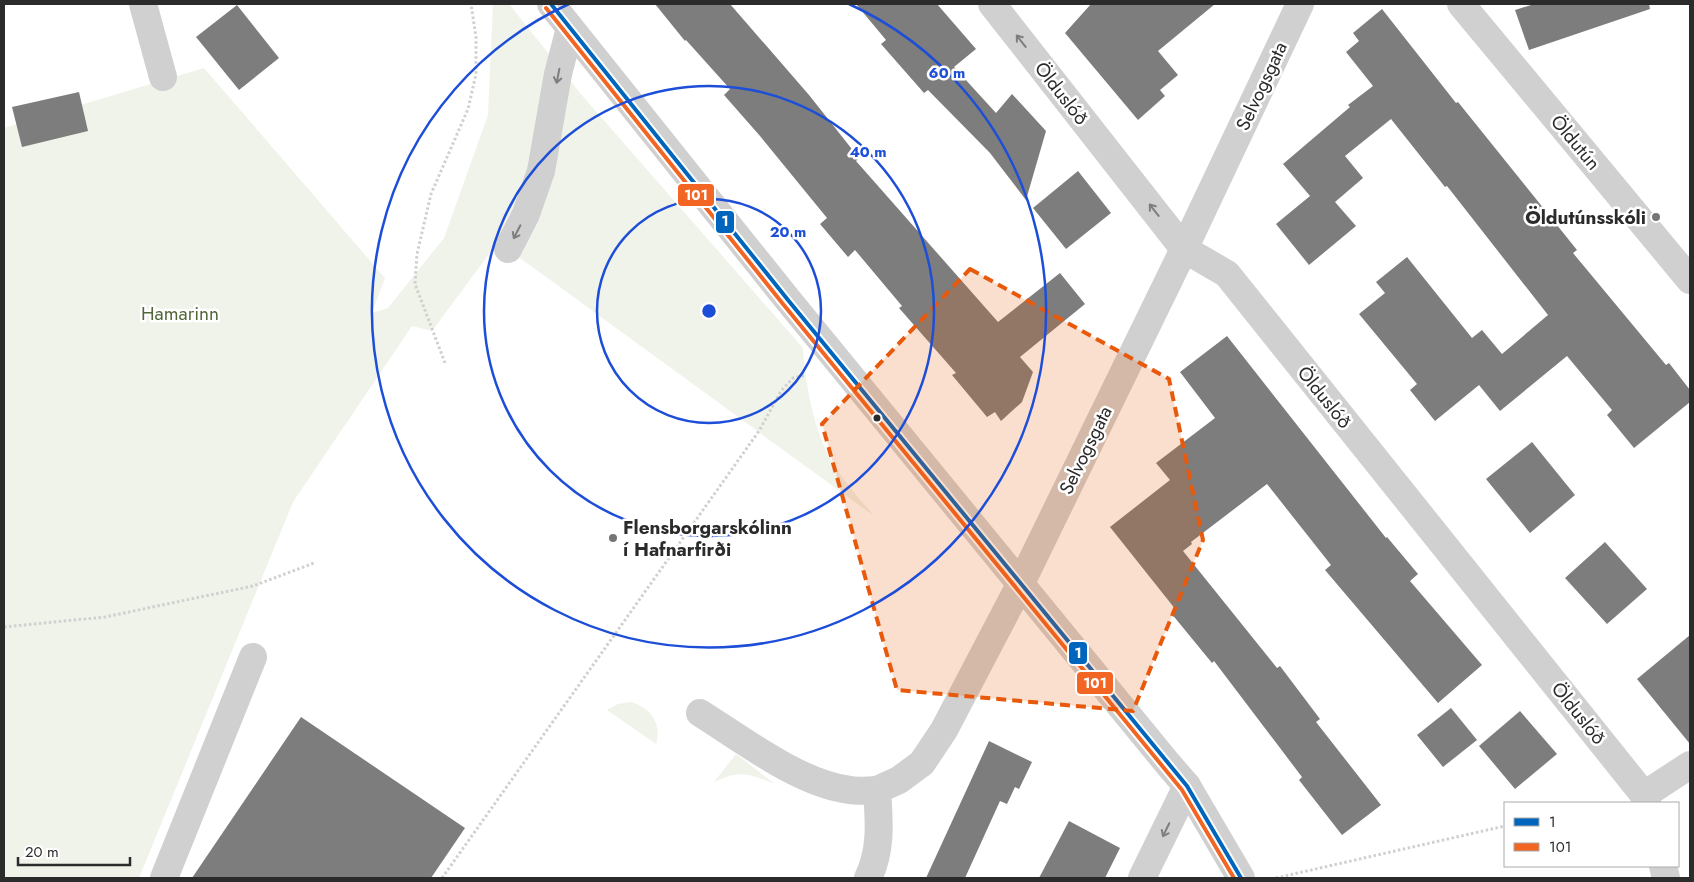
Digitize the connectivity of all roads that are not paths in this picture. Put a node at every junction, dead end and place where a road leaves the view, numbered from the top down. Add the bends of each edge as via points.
1 (143, 4) edge
2 (551, 4) edge
3 (992, 4) edge
4 (1300, 4) edge
5 (1461, 4) edge
6 (570, 28) junction
7 (163, 77) dead end
8 (1184, 248) junction
9 (508, 249) dead end
10 (1690, 280) edge
11 (1021, 584) junction
12 (253, 658) dead end
13 (700, 713) dead end
14 (1690, 765) edge
15 (1187, 786) junction
16 (877, 790) junction
17 (1646, 799) edge
18 (164, 878) edge
19 (868, 878) edge
20 (1142, 878) edge
21 (1241, 878) edge

1 - 7 street
2 - 6 street
8 -> 3 street, Ölduslóð
4 - 8 street, Selvogsgata
5 - 10 street, Öldutún
6 -> 9 street via 558,74 541,171 526,214
6 - 11 street
8 - 11 street, Selvogsgata
8 - 17 street, Ölduslóð via 1227,274
11 - 15 street
11 - 16 street, Selvogsgata via 944,730 922,763 899,780
12 - 18 street
13 - 16 street via 816,782 850,790
14 - 17 street
15 -> 20 street
15 - 21 street
16 - 19 street via 878,849

